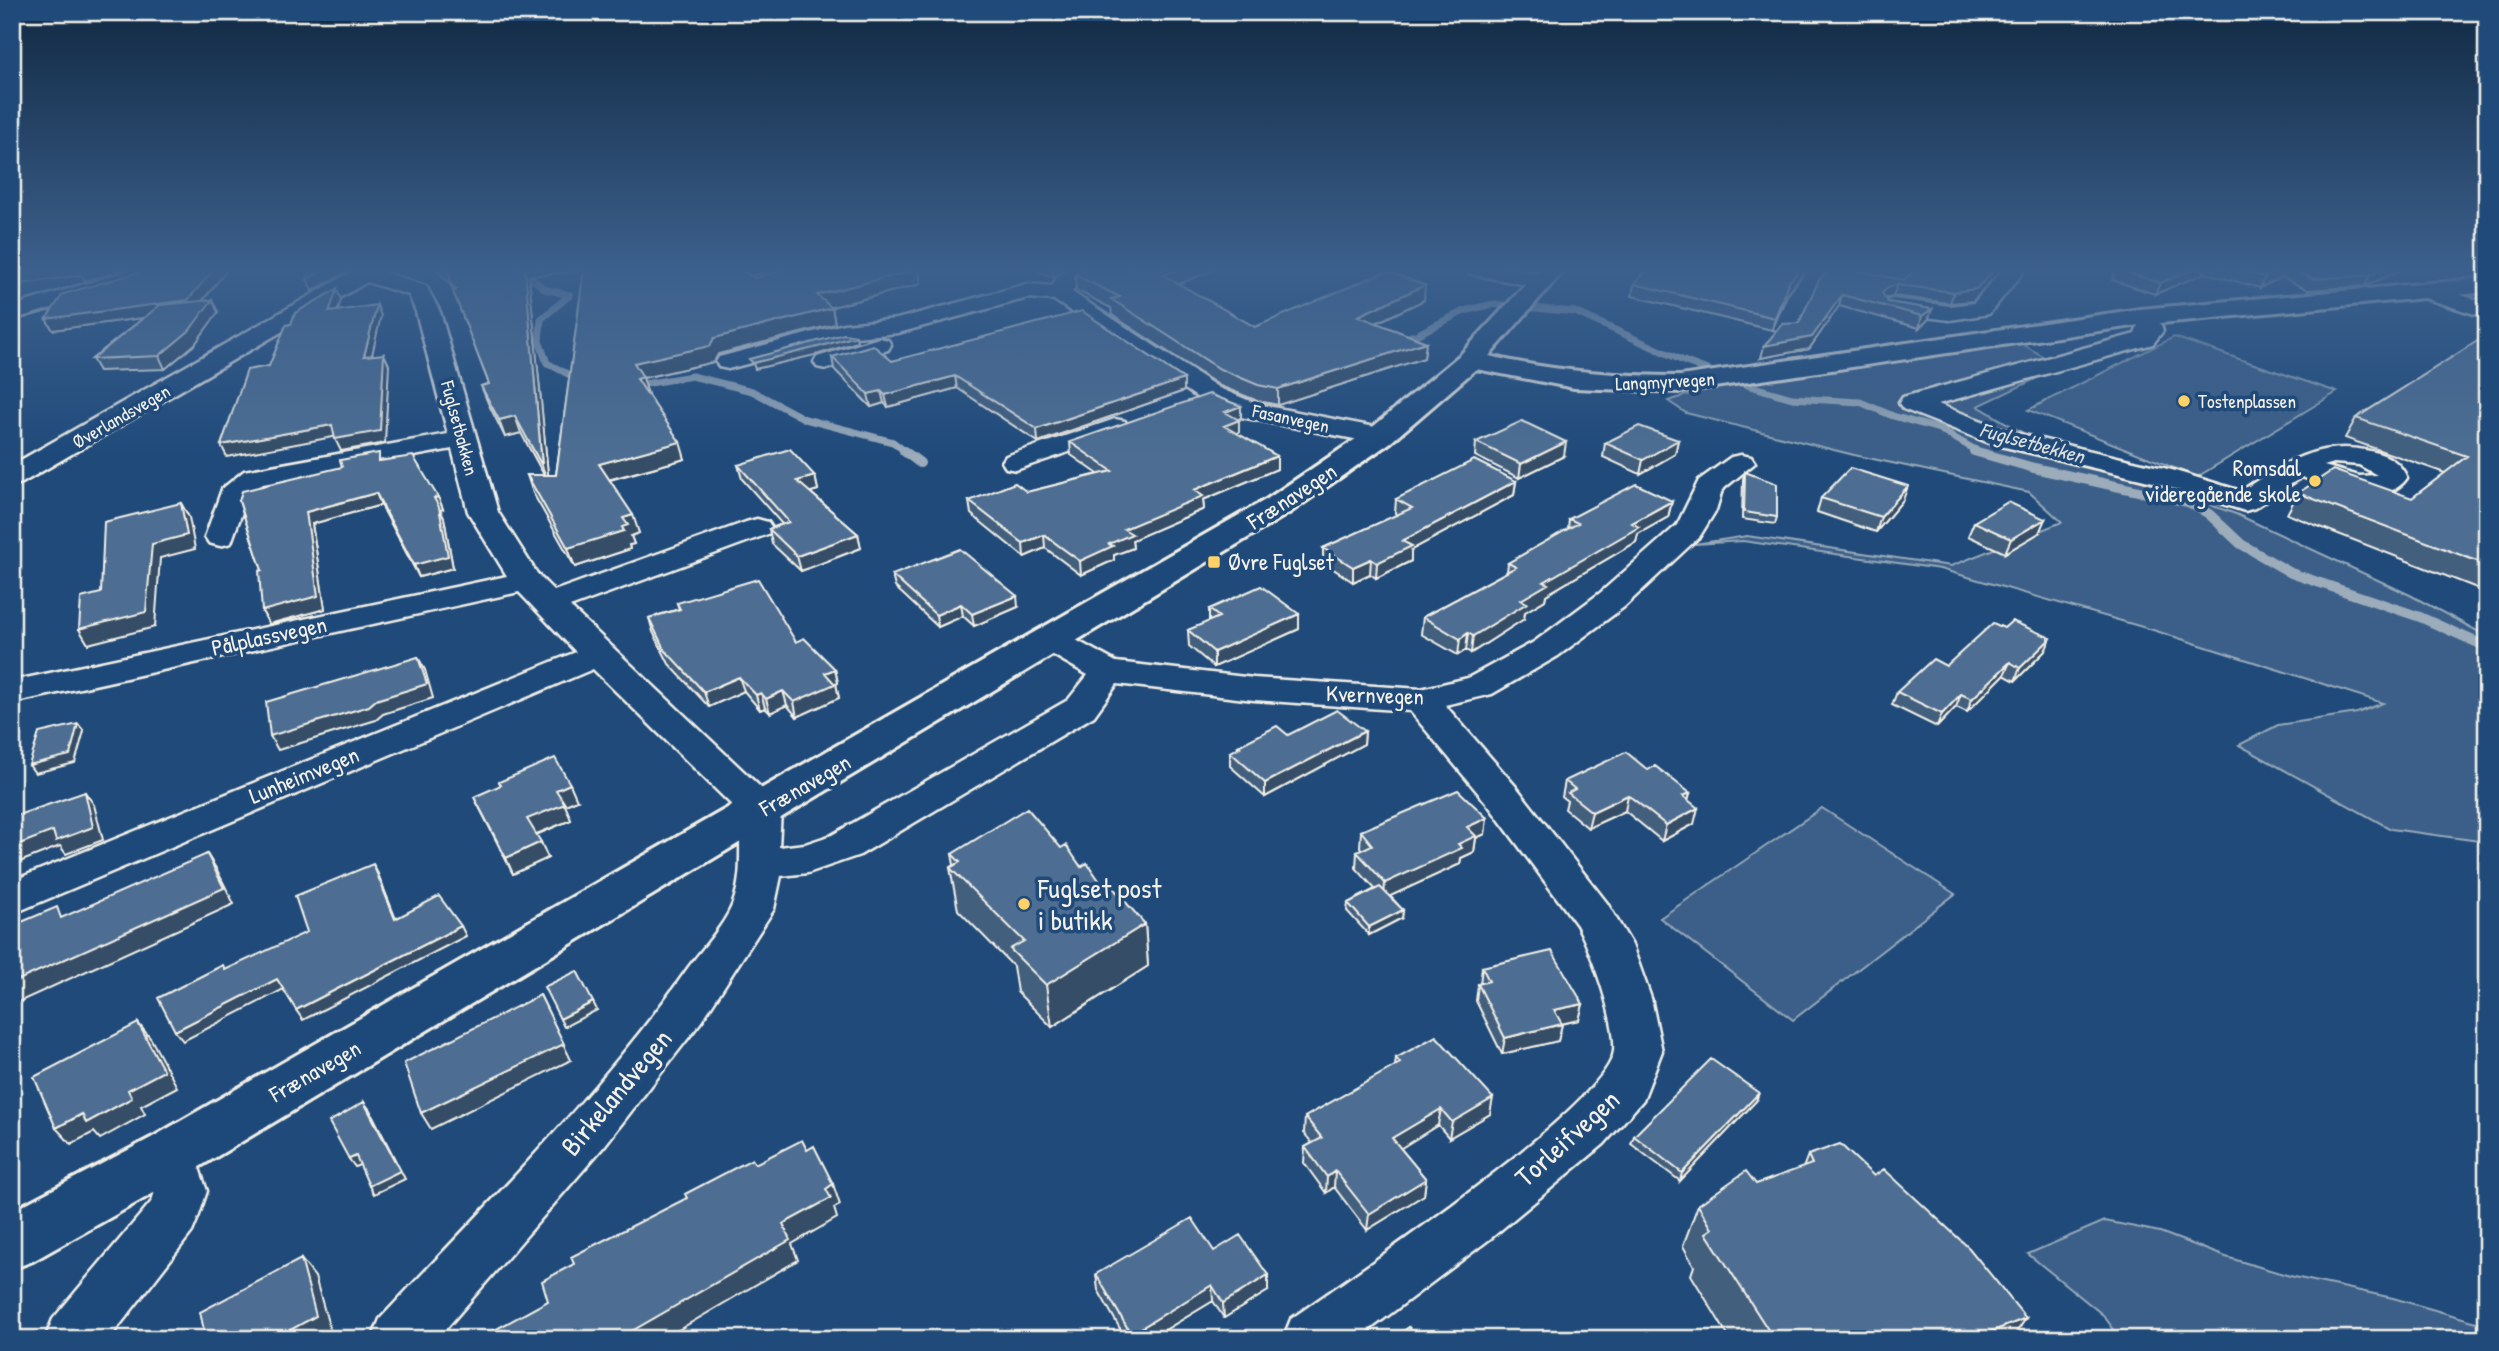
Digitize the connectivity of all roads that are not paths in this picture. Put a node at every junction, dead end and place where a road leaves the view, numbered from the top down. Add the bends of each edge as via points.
1 (263, 332) edge
2 (434, 332) edge
3 (840, 332) edge
4 (918, 332) edge
5 (1117, 332) edge
6 (1496, 332) edge
7 (2037, 332) edge
8 (2150, 332) edge
9 (1471, 360) junction
10 (729, 362) dead end
11 (826, 362) dead end
12 (1210, 394) junction
13 (1185, 403) edge
14 (1146, 416) edge
15 (1380, 436) junction
16 (463, 439) junction
17 (1016, 462) dead end
18 (1741, 463) dead end
19 (2299, 466) dead end
20 (12, 477) edge
21 (757, 528) dead end
22 (220, 537) dead end
23 (538, 592) junction
24 (1053, 641) junction
25 (598, 655) junction
26 (1108, 672) junction
27 (12, 692) edge
28 (1421, 701) junction
29 (761, 811) junction
30 (763, 864) junction
31 (12, 898) edge
32 (171, 1155) junction
33 (12, 1242) edge
34 (73, 1339) edge
35 (400, 1339) edge
36 (1311, 1339) edge

1 - 20 street, Øverlandsvegen
2 - 16 street, Fuglsetbakken
3 - 10 street
4 - 11 street
5 - 12 street, Fasanvegen
6 - 9 main road, Frænavegen
7 - 9 main road, Langmyrvegen via 1680,384 1615,385 1556,379
8 - 19 street via 2144,340 1912,403 1992,435 2162,476 2245,502
9 - 15 main road, Frænavegen
12 - 13 street
12 - 15 street, Fasanvegen via 1250,411
14 - 17 street
15 - 24 main road, Frænavegen via 1278,506
16 - 22 street via 254,477 236,489
16 - 23 street, Fuglsetbakken via 483,512
18 - 28 street, Kvernvegen via 1709,486 1689,530 1612,600 1546,649 1480,686
21 - 23 street
23 - 25 street, Fuglsetbakken
23 - 27 street, Pålplassvegen
24 - 26 street, Kvernvegen
24 - 29 main road, Frænavegen
25 - 29 street, Fuglsetbakken
25 - 31 street, Lunheimvegen
26 - 28 street, Kvernvegen
26 - 30 street via 1081,708 846,845 808,858
28 - 36 street, Torleifvegen via 1503,797 1592,914 1610,945 1628,998 1638,1051 1626,1086 1586,1129 1472,1221
29 - 30 street, Birkelandvegen via 758,846
29 - 32 main road, Frænavegen
30 - 35 street, Birkelandvegen via 753,909 687,1006 587,1130
32 - 33 main road, Frænavegen
32 - 34 street via 181,1191 173,1215

